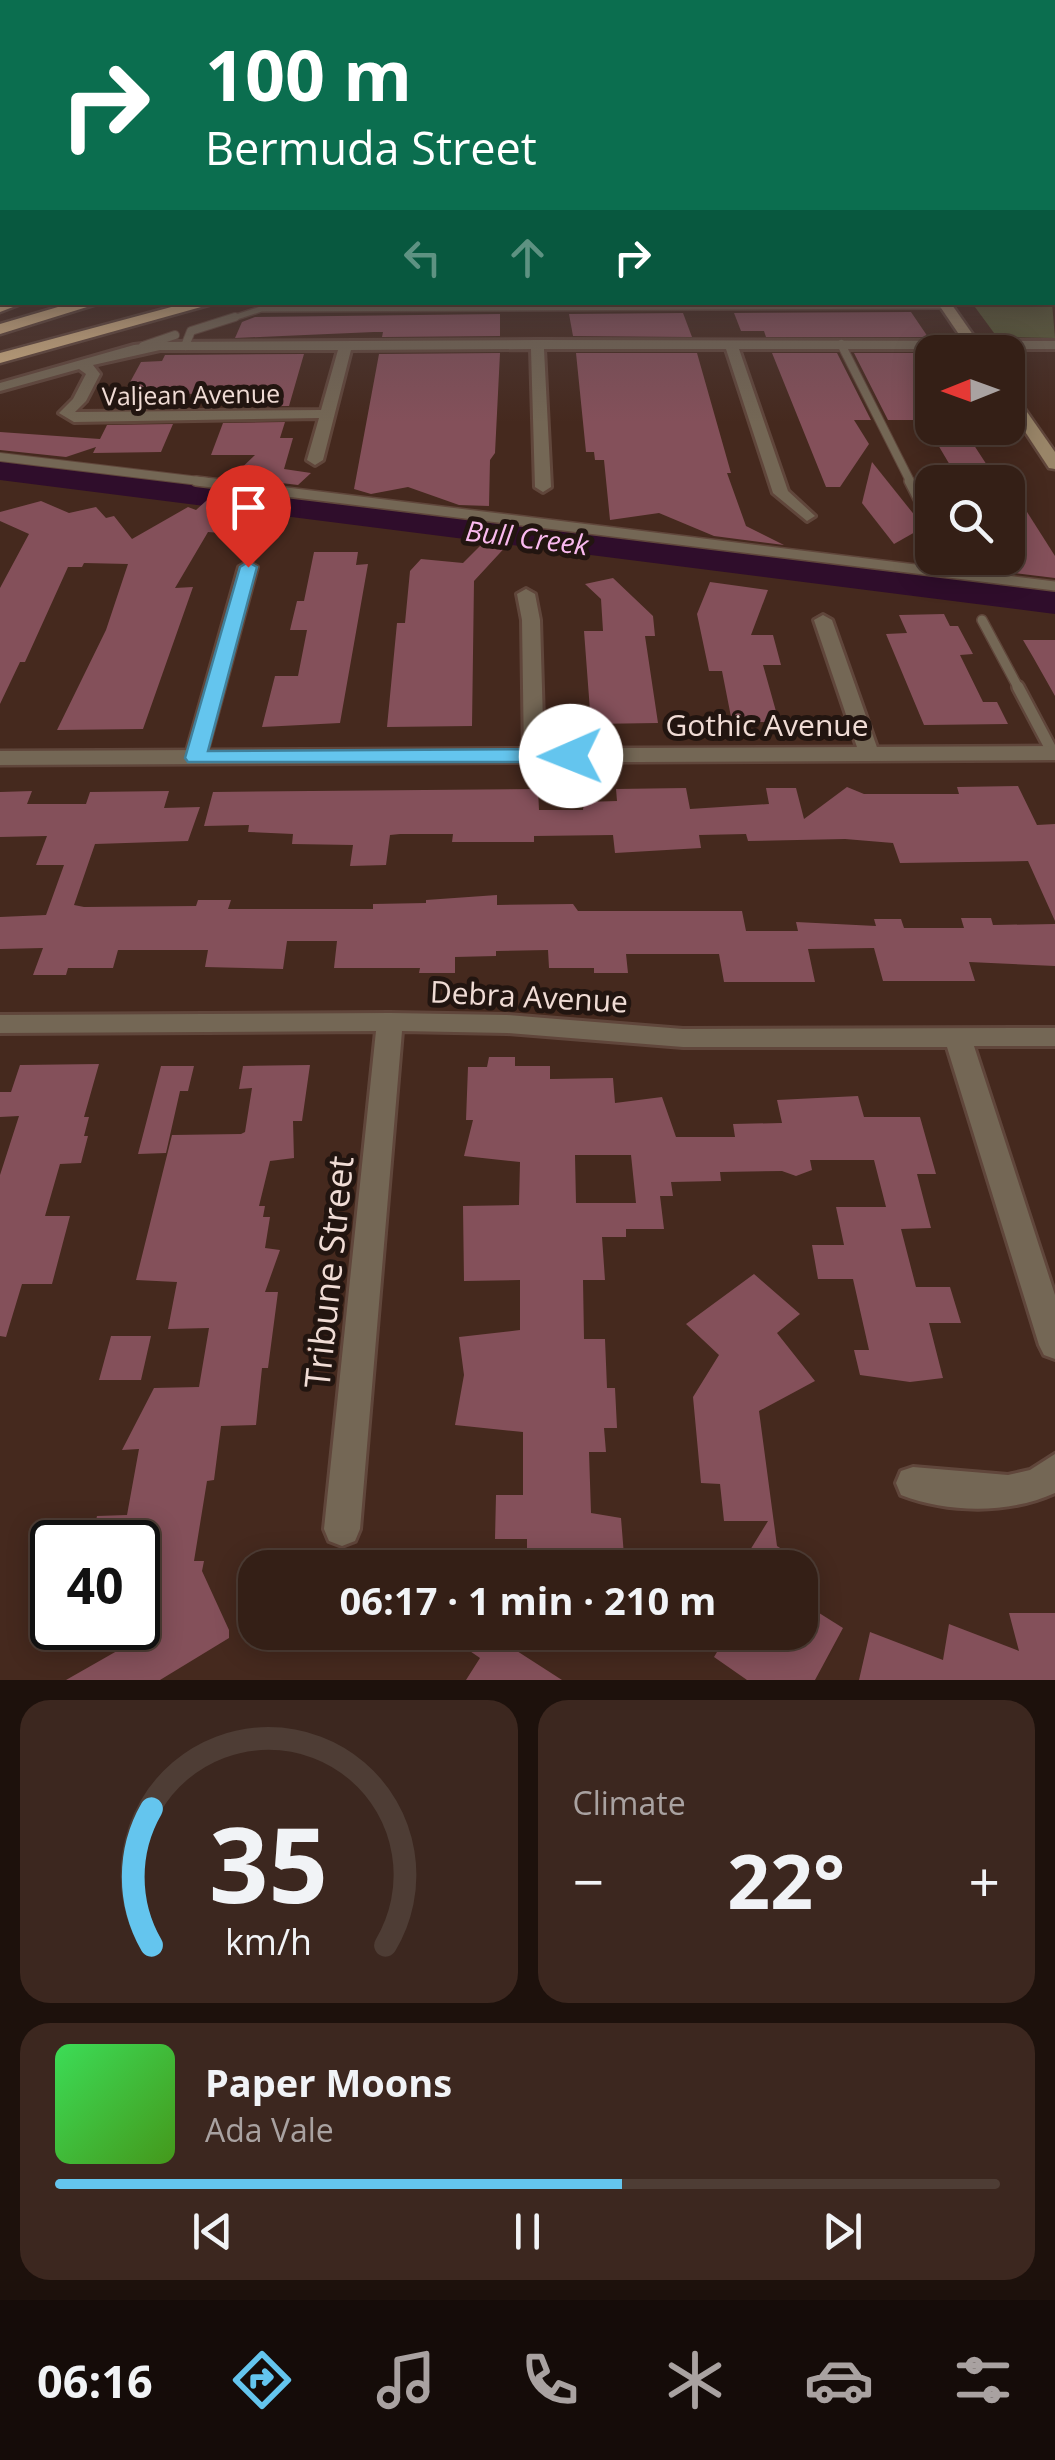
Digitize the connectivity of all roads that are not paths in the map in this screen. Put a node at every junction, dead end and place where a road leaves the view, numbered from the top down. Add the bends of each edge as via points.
1 (61, 305) edge
2 (83, 305) edge
3 (200, 305) edge
4 (807, 305) edge
5 (945, 305) edge
6 (0, 326) edge
7 (966, 335) edge
8 (180, 341) junction
9 (537, 344) junction
10 (731, 344) junction
11 (841, 344) junction
12 (346, 345) junction
13 (1055, 345) edge
14 (915, 346) edge
15 (1025, 346) edge
16 (0, 358) edge
17 (78, 365) junction
18 (0, 387) edge
19 (328, 414) junction
20 (1025, 421) edge
21 (0, 457) edge
22 (316, 460) dead end
23 (1055, 464) edge
24 (543, 487) dead end
25 (915, 492) edge
26 (807, 516) dead end
27 (248, 567) dead end
28 (1055, 586) edge
29 (526, 594) dead end
30 (822, 620) dead end
31 (982, 620) dead end
32 (868, 753) junction
33 (1054, 753) edge
34 (534, 756) junction
35 (0, 758) edge
36 (196, 758) junction
37 (390, 1022) junction
38 (0, 1024) edge
39 (1055, 1037) edge
40 (958, 1038) junction
41 (1055, 1345) edge
42 (1055, 1470) edge
43 (913, 1483) dead end
44 (342, 1529) dead end

1 - 6 highway
2 - 6 highway
3 - 16 highway
4 - 8 lane via 261,309 191,330
5 - 7 main road
8 - 12 street
8 - 17 street
9 - 10 street
9 - 12 street
9 - 24 street
10 - 11 street
10 - 26 street via 781,493
11 - 14 street
11 - 25 lane
12 - 19 street
13 - 15 street
17 - 18 street
17 - 19 street, Valjean Avenue via 94,374 66,412 74,418
19 - 22 street
20 - 23 main road
21 - 28 lane
27 - 36 street
29 - 34 street
30 - 32 street
31 - 33 lane
32 - 33 street, Gothic Avenue
32 - 34 street, Gothic Avenue
34 - 36 street, Gothic Avenue
35 - 36 street, Gothic Avenue
37 - 38 street, Debra Avenue
37 - 40 street, Debra Avenue via 683,1038
37 - 44 street, Tribune Street
39 - 40 street, Debra Avenue
40 - 41 street
42 - 43 street via 1036,1486 1005,1491

